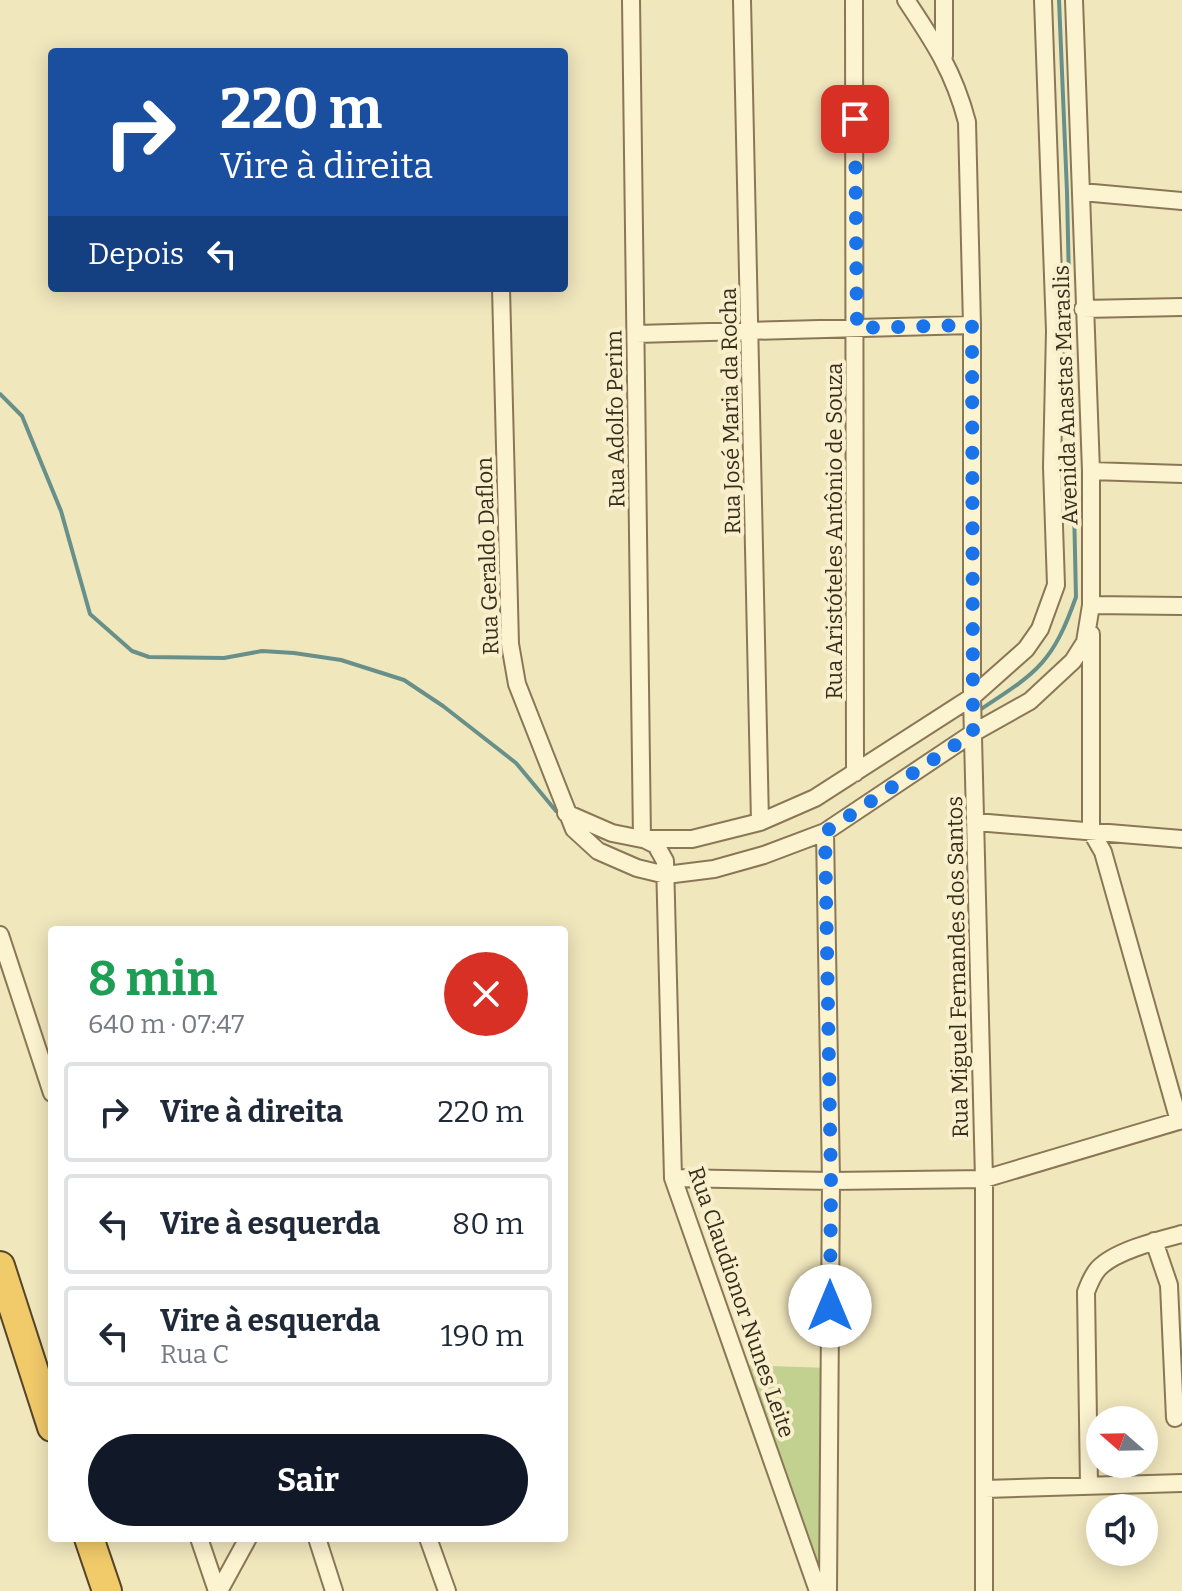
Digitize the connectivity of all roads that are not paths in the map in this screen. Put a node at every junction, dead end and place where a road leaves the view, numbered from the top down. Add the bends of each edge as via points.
1 (631, 0) edge
2 (742, 0) edge
3 (854, 0) edge
4 (906, 0) edge
5 (944, 0) edge
6 (1043, 0) edge
7 (1074, 0) edge
8 (944, 57) junction
9 (1082, 192) junction
10 (1182, 201) edge
11 (501, 292) edge
12 (1182, 307) edge
13 (1083, 309) junction
14 (972, 325) junction
15 (857, 328) junction
16 (750, 332) junction
17 (636, 334) junction
18 (1091, 471) junction
19 (1182, 474) edge
20 (1091, 605) junction
21 (1182, 606) edge
22 (972, 697) junction
23 (973, 733) junction
24 (855, 773) junction
25 (566, 813) junction
26 (760, 822) junction
27 (976, 822) junction
28 (1091, 831) junction
29 (825, 832) junction
30 (642, 839) junction
31 (1182, 839) edge
32 (666, 875) junction
33 (0, 935) edge
34 (48, 1081) edge
35 (1180, 1121) edge
36 (673, 1178) junction
37 (984, 1179) junction
38 (831, 1181) junction
39 (1182, 1234) edge
40 (1154, 1241) junction
41 (0, 1266) edge
42 (48, 1415) edge
43 (1175, 1418) dead end
44 (1182, 1483) edge
45 (1089, 1485) junction
46 (985, 1489) junction
47 (90, 1542) edge
48 (200, 1542) edge
49 (246, 1542) edge
50 (318, 1542) edge
51 (429, 1542) edge
52 (107, 1591) edge
53 (218, 1591) edge
54 (334, 1591) edge
55 (447, 1591) edge
56 (818, 1591) edge
57 (828, 1591) edge
58 (984, 1591) edge

1 - 17 street, Rua Adolfo Perim
2 - 16 street, Rua José Maria da Rocha
3 - 15 street, Rua Aristóteles Antônio de Souza
4 - 8 street
5 - 8 street
6 - 22 street, Avenida Anastas Maraslis via 1055,331 1056,585 1040,629 1026,649
7 - 9 street, Avenida Anastas Maraslis
8 - 14 street, Rua Miguel Fernandes dos Santos via 967,122
9 - 10 street
9 - 13 street, Avenida Anastas Maraslis
11 - 25 street, Rua Geraldo Daflon via 510,644 517,684
12 - 13 street
13 - 18 street, Avenida Anastas Maraslis
14 - 15 street
14 - 22 street, Rua Miguel Fernandes dos Santos
15 - 16 street
15 - 24 street, Rua Aristóteles Antônio de Souza
16 - 17 street
16 - 26 street, Rua José Maria da Rocha
17 - 30 street, Rua Adolfo Perim
18 - 19 street
18 - 20 street, Avenida Anastas Maraslis
20 - 21 street
20 - 23 street, Avenida Anastas Maraslis via 1085,642 1073,661 1030,701
20 - 28 street
22 - 23 street, Rua Miguel Fernandes dos Santos
22 - 24 street, Avenida Anastas Maraslis
23 - 27 street, Rua Miguel Fernandes dos Santos
23 - 29 street, Avenida Anastas Maraslis
24 - 26 street, Avenida Anastas Maraslis
25 - 30 street, Avenida Anastas Maraslis via 612,833
25 - 32 street, Rua Geraldo Daflon via 574,829 598,851
26 - 30 street, Avenida Anastas Maraslis via 692,839
27 - 28 street
27 - 37 street, Rua Miguel Fernandes dos Santos
28 - 31 street
28 - 35 street via 1103,852
29 - 32 street, Avenida Anastas Maraslis via 714,869
29 - 38 street
30 - 32 street, Rua Claudionor Nunes Leite via 656,845
32 - 36 street, Rua Claudionor Nunes Leite
33 - 34 street
35 - 37 street
36 - 38 street
36 - 56 street, Rua Claudionor Nunes Leite
37 - 38 street
37 - 46 street, Rua Miguel Fernandes dos Santos
38 - 57 street
39 - 40 street
40 - 43 street via 1169,1285
40 - 45 street via 1104,1264 1086,1292
41 - 42 highway
44 - 45 street
45 - 46 street
46 - 58 street, Rua Miguel Fernandes dos Santos
47 - 52 highway
48 - 53 street
49 - 53 street
50 - 54 street
51 - 55 street

